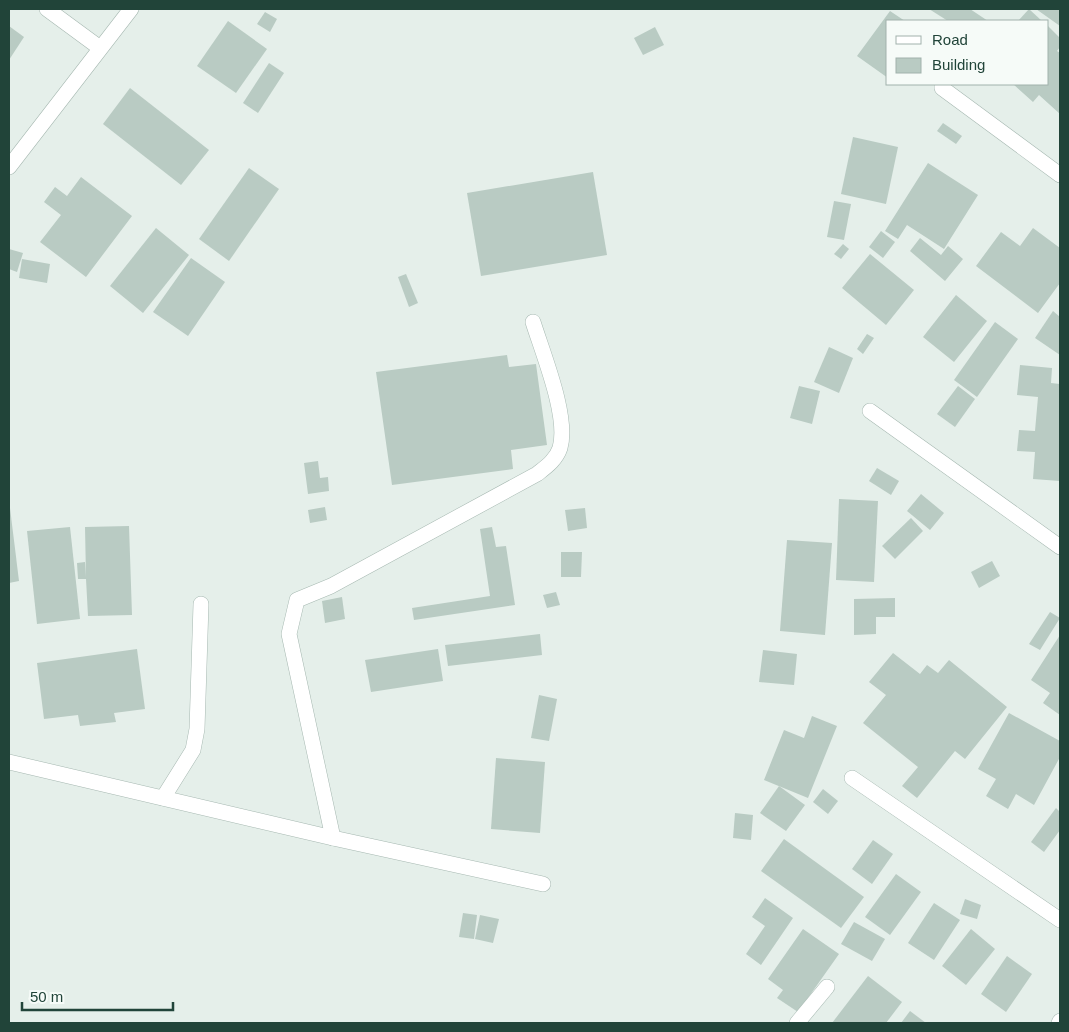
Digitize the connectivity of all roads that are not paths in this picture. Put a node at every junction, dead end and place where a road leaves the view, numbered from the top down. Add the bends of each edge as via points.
1 (47, 9) edge
2 (131, 9) edge
3 (100, 48) junction
4 (942, 88) dead end
5 (9, 167) edge
6 (1060, 175) edge
7 (533, 322) dead end
8 (870, 411) dead end
9 (1060, 547) edge
10 (201, 604) dead end
11 (9, 762) edge
12 (852, 778) dead end
13 (163, 798) junction
14 (333, 838) junction
15 (543, 884) dead end
16 (1060, 920) edge
17 (826, 987) dead end
18 (797, 1023) edge

1 - 3 street
2 - 3 street
3 - 5 street
4 - 6 street
7 - 14 street via 563,432 559,450 551,463 537,474 331,586 297,600 289,634
8 - 9 street
10 - 13 street via 197,728 193,750
11 - 13 street
12 - 16 street
13 - 14 street
14 - 15 street
17 - 18 street

